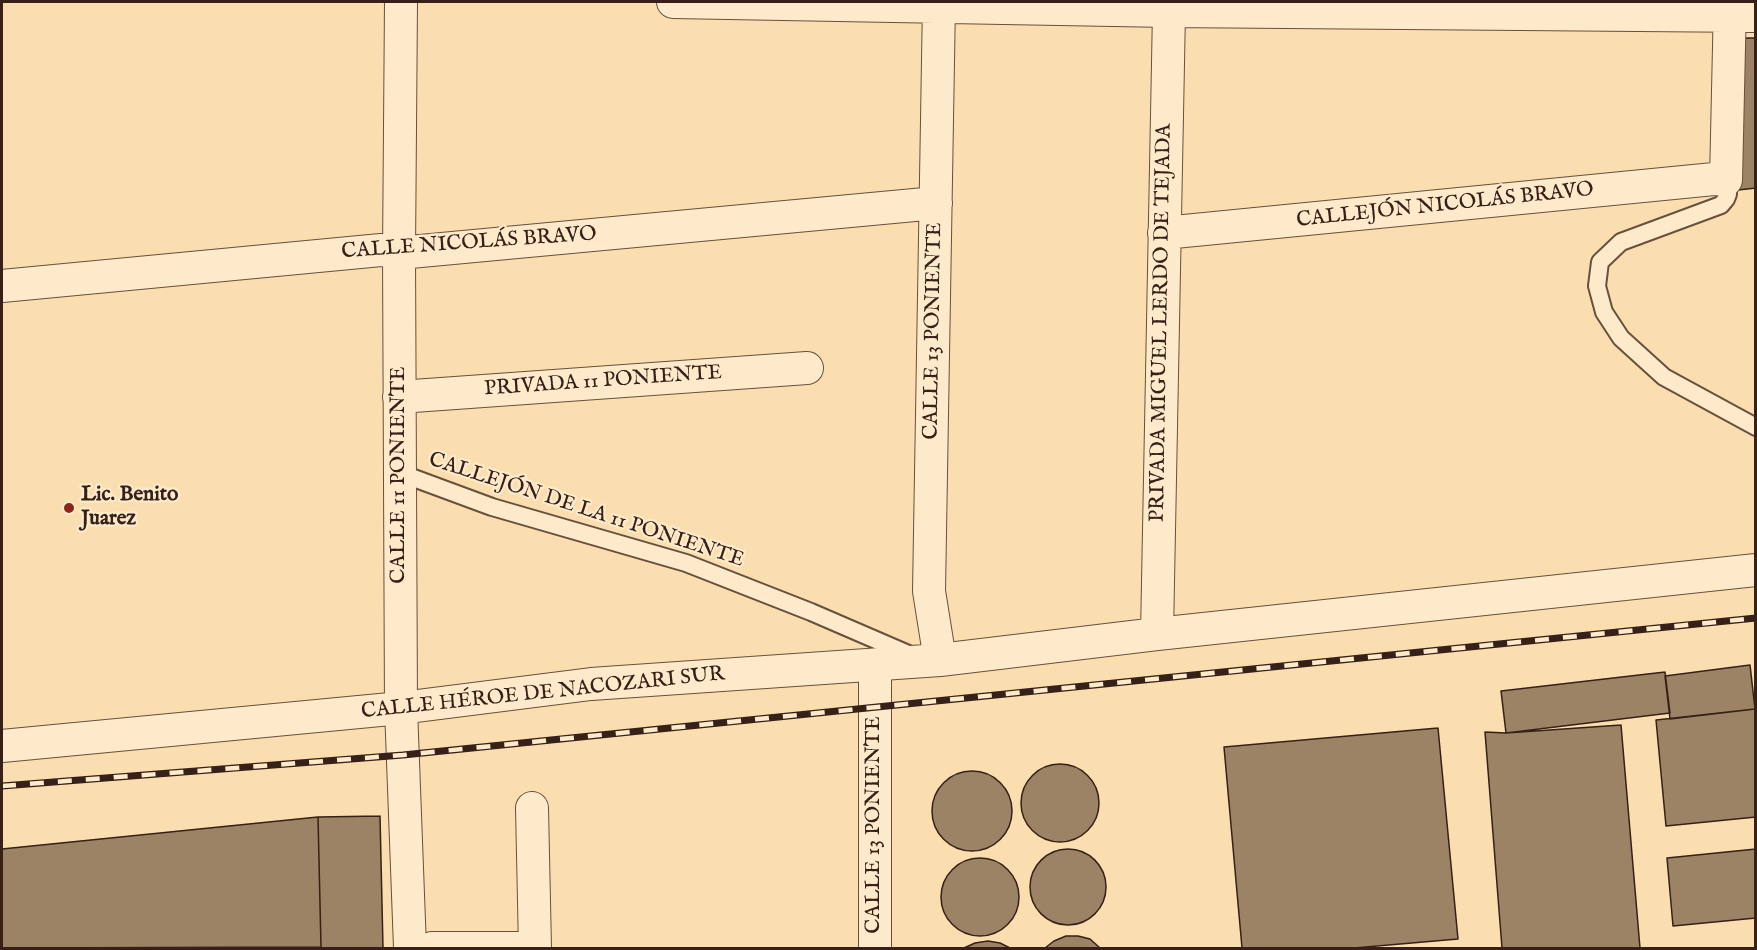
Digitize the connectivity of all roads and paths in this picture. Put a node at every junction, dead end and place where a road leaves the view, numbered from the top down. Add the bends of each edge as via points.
1 (402, 2) edge
2 (673, 2) edge
3 (939, 4) edge
4 (1168, 11) junction
5 (1738, 11) edge
6 (1726, 180) junction
7 (936, 203) junction
8 (1164, 233) junction
9 (399, 253) junction
10 (5, 281) edge
11 (807, 368) dead end
12 (399, 397) junction
13 (1755, 428) edge
14 (400, 473) junction
15 (1755, 570) edge
16 (1156, 634) junction
17 (932, 660) junction
18 (875, 665) junction
19 (401, 708) junction
20 (2, 746) edge
21 (532, 808) dead end
22 (410, 948) edge
23 (432, 948) edge
24 (875, 948) edge

1 - 9 street, CALLE 11 PONIENTE
2 - 3 street
3 - 4 street
3 - 7 street, CALLE 13 PONIENTE
4 - 5 street
4 - 8 street, PRIVADA MIGUEL LERDO DE TEJADA
5 - 6 street
6 - 8 street, CALLEJÓN NICOLÁS BRAVO
6 - 13 lane via 1728,194 1721,205 1621,243 1600,262 1597,286 1604,312 1621,338 1664,377
7 - 9 street, CALLE NICOLÁS BRAVO
7 - 17 street, CALLE 13 PONIENTE via 929,591
8 - 16 street, PRIVADA MIGUEL LERDO DE TEJADA
9 - 10 street, CALLE NICOLÁS BRAVO via 381,250
9 - 12 street, CALLE 11 PONIENTE
11 - 12 street, PRIVADA 11 PONIENTE
12 - 14 street, CALLE 11 PONIENTE
14 - 17 lane, CALLEJÓN DE LA 11 PONIENTE via 492,507 686,563
14 - 19 street, CALLE 11 PONIENTE
15 - 16 street, CALLE HÉROE DE NACOZARI SUR
16 - 17 street, CALLE HÉROE DE NACOZARI SUR
17 - 18 street, CALLE HÉROE DE NACOZARI SUR
18 - 19 street, CALLE HÉROE DE NACOZARI SUR via 591,684
18 - 24 street, CALLE 13 PONIENTE
19 - 20 street, CALLE HÉROE DE NACOZARI SUR
19 - 22 street, CALLE 11 PONIENTE
21 - 23 street via 534,948

